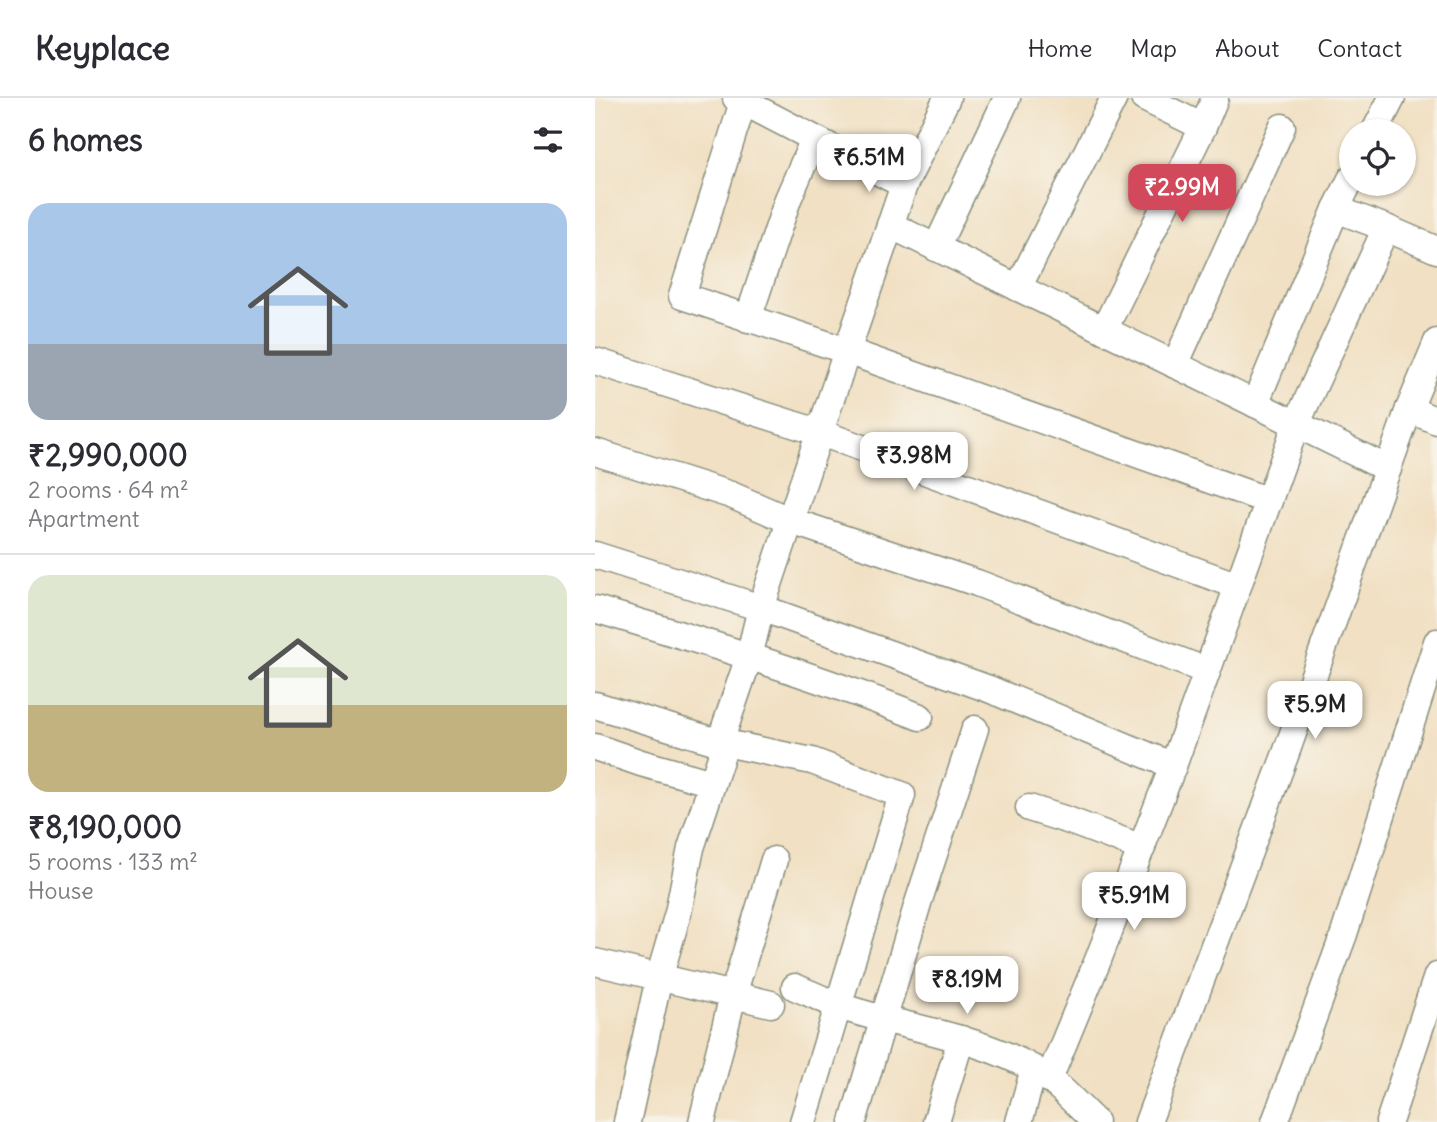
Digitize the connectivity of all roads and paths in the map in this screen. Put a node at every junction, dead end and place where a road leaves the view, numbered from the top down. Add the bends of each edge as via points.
1 (1007, 98) edge
2 (1114, 98) edge
3 (1144, 98) edge
4 (1215, 98) edge
5 (1392, 98) edge
6 (946, 99) edge
7 (740, 100) edge
8 (1381, 119) edge
9 (1203, 127) junction
10 (1282, 127) dead end
11 (814, 139) junction
12 (904, 186) junction
13 (1342, 196) edge
14 (1336, 209) junction
15 (890, 225) junction
16 (1386, 228) junction
17 (936, 248) junction
18 (1437, 250) edge
19 (1018, 288) junction
20 (748, 318) junction
21 (1104, 330) junction
22 (1437, 342) edge
23 (847, 351) junction
24 (595, 361) edge
25 (1175, 365) junction
26 (1255, 404) junction
27 (1409, 409) junction
28 (1437, 421) edge
29 (1296, 425) junction
30 (821, 433) junction
31 (595, 452) edge
32 (1388, 468) junction
33 (1269, 501) junction
34 (791, 521) junction
35 (595, 555) edge
36 (1238, 586) junction
37 (761, 607) junction
38 (595, 609) edge
39 (1437, 642) edge
40 (749, 657) junction
41 (1207, 671) junction
42 (595, 705) edge
43 (920, 717) dead end
44 (975, 729) dead end
45 (720, 742) junction
46 (595, 747) edge
47 (1173, 766) junction
48 (712, 783) junction
49 (1029, 808) dead end
50 (1142, 848) junction
51 (774, 860) dead end
52 (595, 962) edge
53 (1437, 976) edge
54 (659, 978) junction
55 (795, 987) dead end
56 (733, 995) junction
57 (771, 1004) dead end
58 (840, 1006) junction
59 (885, 1018) junction
60 (961, 1039) junction
61 (1041, 1074) junction
62 (1089, 1119) edge
63 (627, 1122) edge
64 (702, 1122) edge
65 (803, 1122) edge
66 (853, 1122) edge
67 (936, 1122) edge
68 (1019, 1122) edge
69 (1148, 1122) edge
70 (1275, 1122) edge
71 (1389, 1122) edge

1 - 17 street
2 - 19 street
3 - 9 street
4 - 9 street
5 - 8 street
6 - 12 street
7 - 11 street
7 - 20 street via 682,296
9 - 21 street
10 - 25 street
11 - 12 street
11 - 20 street via 788,199
12 - 15 street
13 - 14 street
14 - 16 street
14 - 26 street
15 - 17 street
15 - 23 street
16 - 18 street
16 - 29 street
17 - 19 street
19 - 21 street
20 - 23 street
21 - 25 street
22 - 27 street
23 - 30 street
23 - 33 street
24 - 30 street
25 - 26 street
26 - 29 street
27 - 28 street
27 - 32 street
29 - 32 street
29 - 33 street
30 - 34 street
30 - 36 street
31 - 34 street via 731,495
32 - 69 street
33 - 36 street
34 - 37 street
34 - 41 street via 977,583
35 - 37 street
36 - 41 street
37 - 40 street
37 - 47 street via 989,689
38 - 40 street
39 - 70 street via 1344,934
40 - 43 street
40 - 45 street
41 - 47 street
42 - 45 street
44 - 59 street
45 - 48 street via 723,751
45 - 58 street via 812,761 902,795
46 - 48 street
47 - 50 street
48 - 54 street
49 - 50 street
50 - 61 street
51 - 56 street
52 - 54 street
53 - 71 street
54 - 56 street
54 - 63 street
55 - 58 street
56 - 57 street
56 - 64 street
58 - 59 street
58 - 65 street
59 - 60 street
59 - 66 street
60 - 61 street
60 - 67 street
61 - 62 street
61 - 68 street

